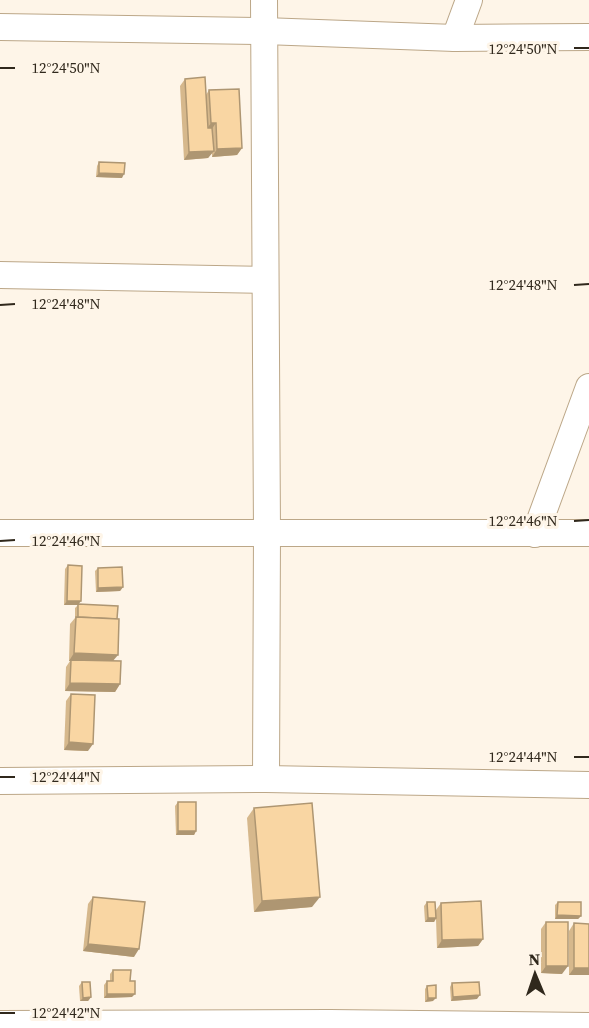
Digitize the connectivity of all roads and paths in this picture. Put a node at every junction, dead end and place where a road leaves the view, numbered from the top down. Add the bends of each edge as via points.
1 (264, 0) edge
2 (469, 0) edge
3 (0, 27) edge
4 (264, 31) junction
5 (589, 37) edge
6 (454, 38) junction
7 (0, 275) edge
8 (265, 280) junction
9 (589, 387) edge
10 (0, 532) edge
11 (267, 533) junction
12 (589, 533) edge
13 (535, 534) junction
14 (266, 779) junction
15 (0, 781) edge
16 (589, 785) edge
17 (0, 1024) edge
18 (589, 1026) edge

1 - 4 street
2 - 6 street
3 - 4 street
4 - 6 street
4 - 8 street
5 - 6 street
7 - 8 street
8 - 11 street
9 - 13 street
10 - 11 street
11 - 13 street
11 - 14 street
12 - 13 street
14 - 15 street
14 - 16 street
17 - 18 street

